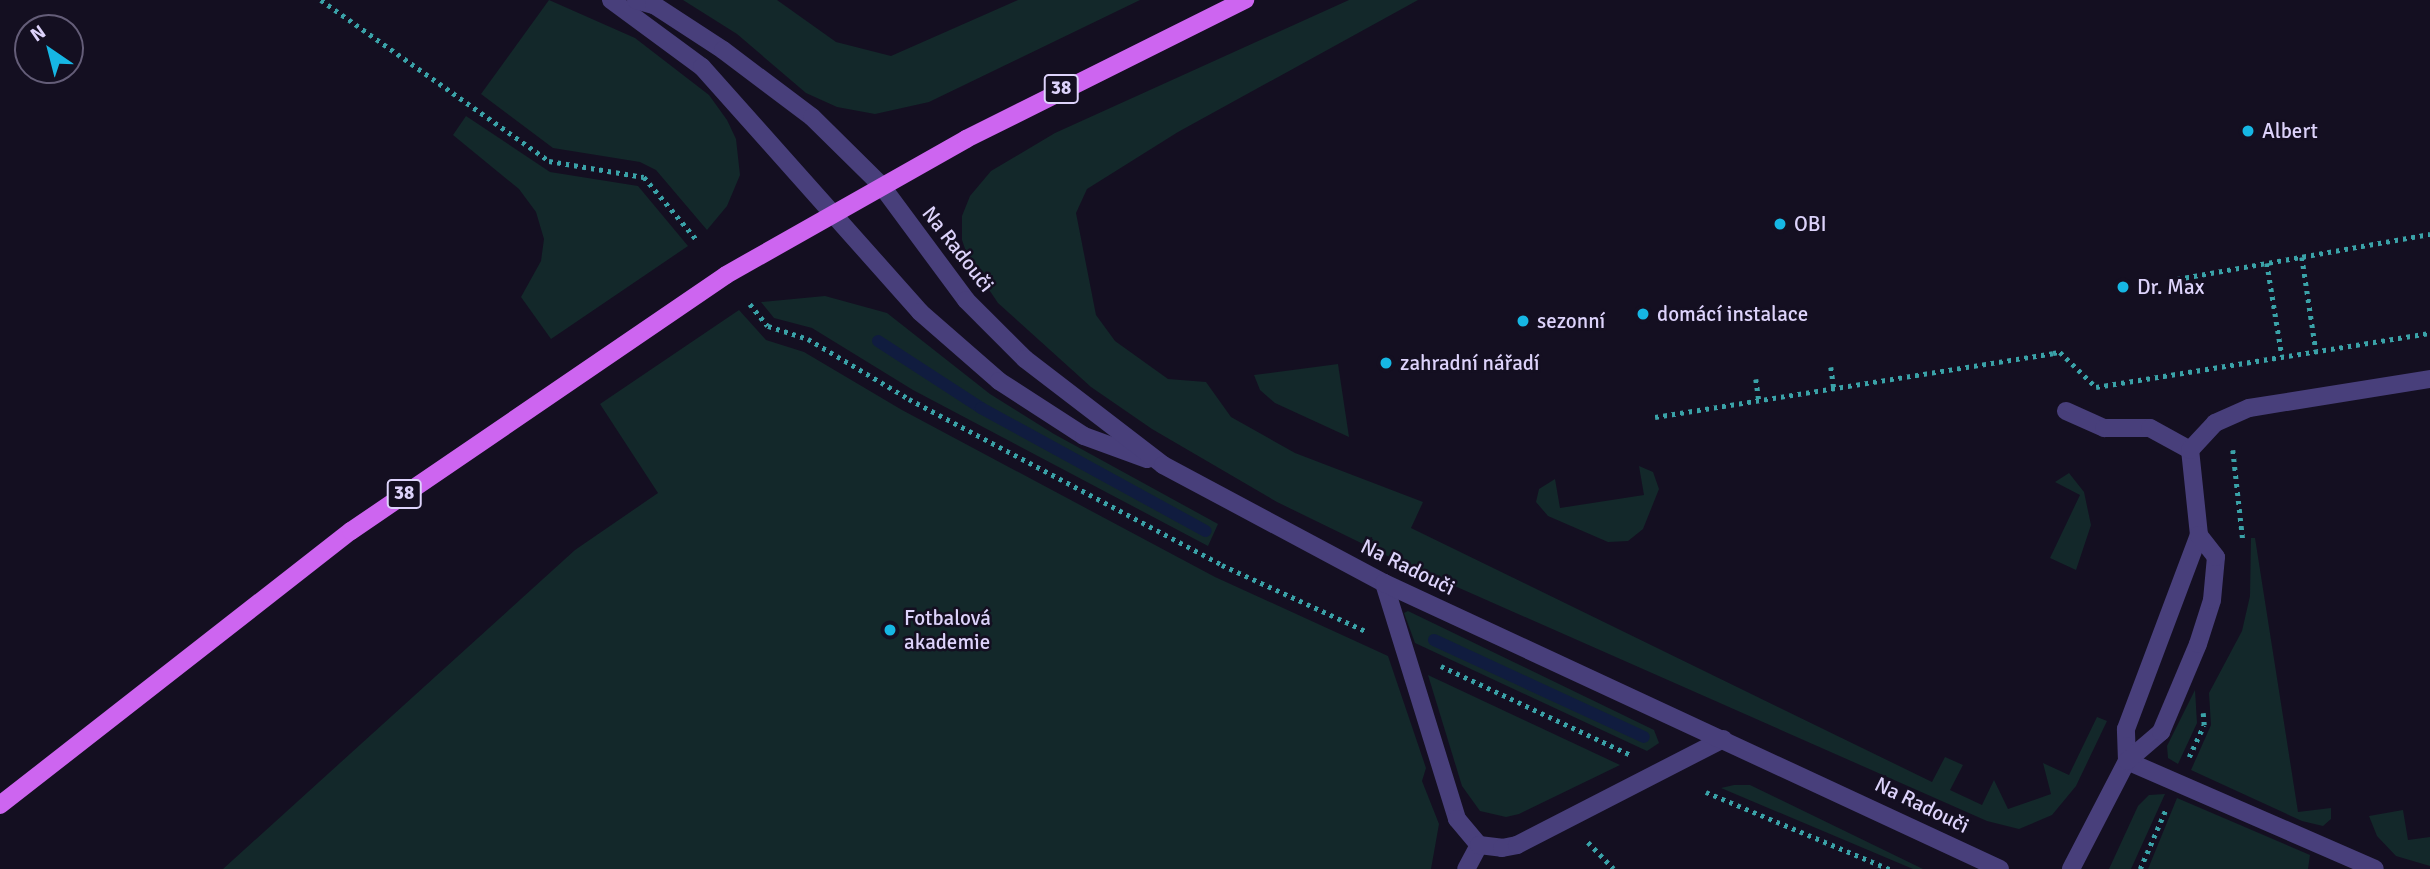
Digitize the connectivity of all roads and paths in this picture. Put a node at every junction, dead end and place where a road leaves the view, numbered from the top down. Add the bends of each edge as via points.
1 (321, 0) edge
2 (611, 0) edge
3 (636, 0) edge
4 (1245, 0) edge
5 (881, 185) junction
6 (830, 214) junction
7 (2430, 234) edge
8 (696, 239) dead end
9 (2302, 257) junction
10 (2267, 263) junction
11 (2177, 279) dead end
12 (750, 304) dead end
13 (2430, 333) edge
14 (2316, 351) junction
15 (2282, 356) junction
16 (1831, 367) dead end
17 (1756, 379) dead end
18 (2430, 379) edge
19 (1834, 388) junction
20 (1759, 401) junction
21 (2066, 411) dead end
22 (1655, 417) dead end
23 (2190, 450) junction
24 (1163, 464) junction
25 (2199, 535) junction
26 (1384, 583) junction
27 (1381, 638) dead end
28 (1432, 662) dead end
29 (1723, 739) junction
30 (1636, 757) dead end
31 (2127, 761) junction
32 (1706, 792) dead end
33 (2172, 796) dead end
34 (0, 805) edge
35 (1479, 845) junction
36 (1466, 869) edge
37 (1889, 869) edge
38 (2000, 869) edge
39 (2071, 869) edge
40 (2140, 869) edge
41 (2375, 869) edge

1 - 8 path via 549,161 644,177
2 - 6 street via 702,67 755,121
3 - 5 street, Na Radouči via 654,5 723,50 812,117
4 - 5 main road, 38 via 1044,98
5 - 6 main road, 38
5 - 24 street, Na Radouči via 966,300 1025,359
6 - 24 street via 920,312 999,380 1084,436
6 - 34 main road, 38 via 706,288 351,531
7 - 9 path
9 - 10 path
9 - 14 path
10 - 11 path
10 - 15 path
12 - 27 path via 768,326 808,338 909,399 1222,565
13 - 14 path
14 - 15 path
15 - 19 path via 2096,387 2060,352
16 - 19 path
17 - 20 path
18 - 23 street via 2249,408 2215,423
19 - 20 path
20 - 22 path
21 - 23 street via 2104,428 2150,428
23 - 25 street
24 - 26 street, Na Radouči
25 - 31 street via 2126,729
25 - 31 street via 2216,557 2213,600 2161,732
26 - 29 street, Na Radouči
26 - 35 street via 1457,819
28 - 30 path
29 - 35 street via 1517,845
29 - 38 street, Na Radouči
31 - 39 street
31 - 41 street
32 - 37 path
33 - 40 path
35 - 36 street

